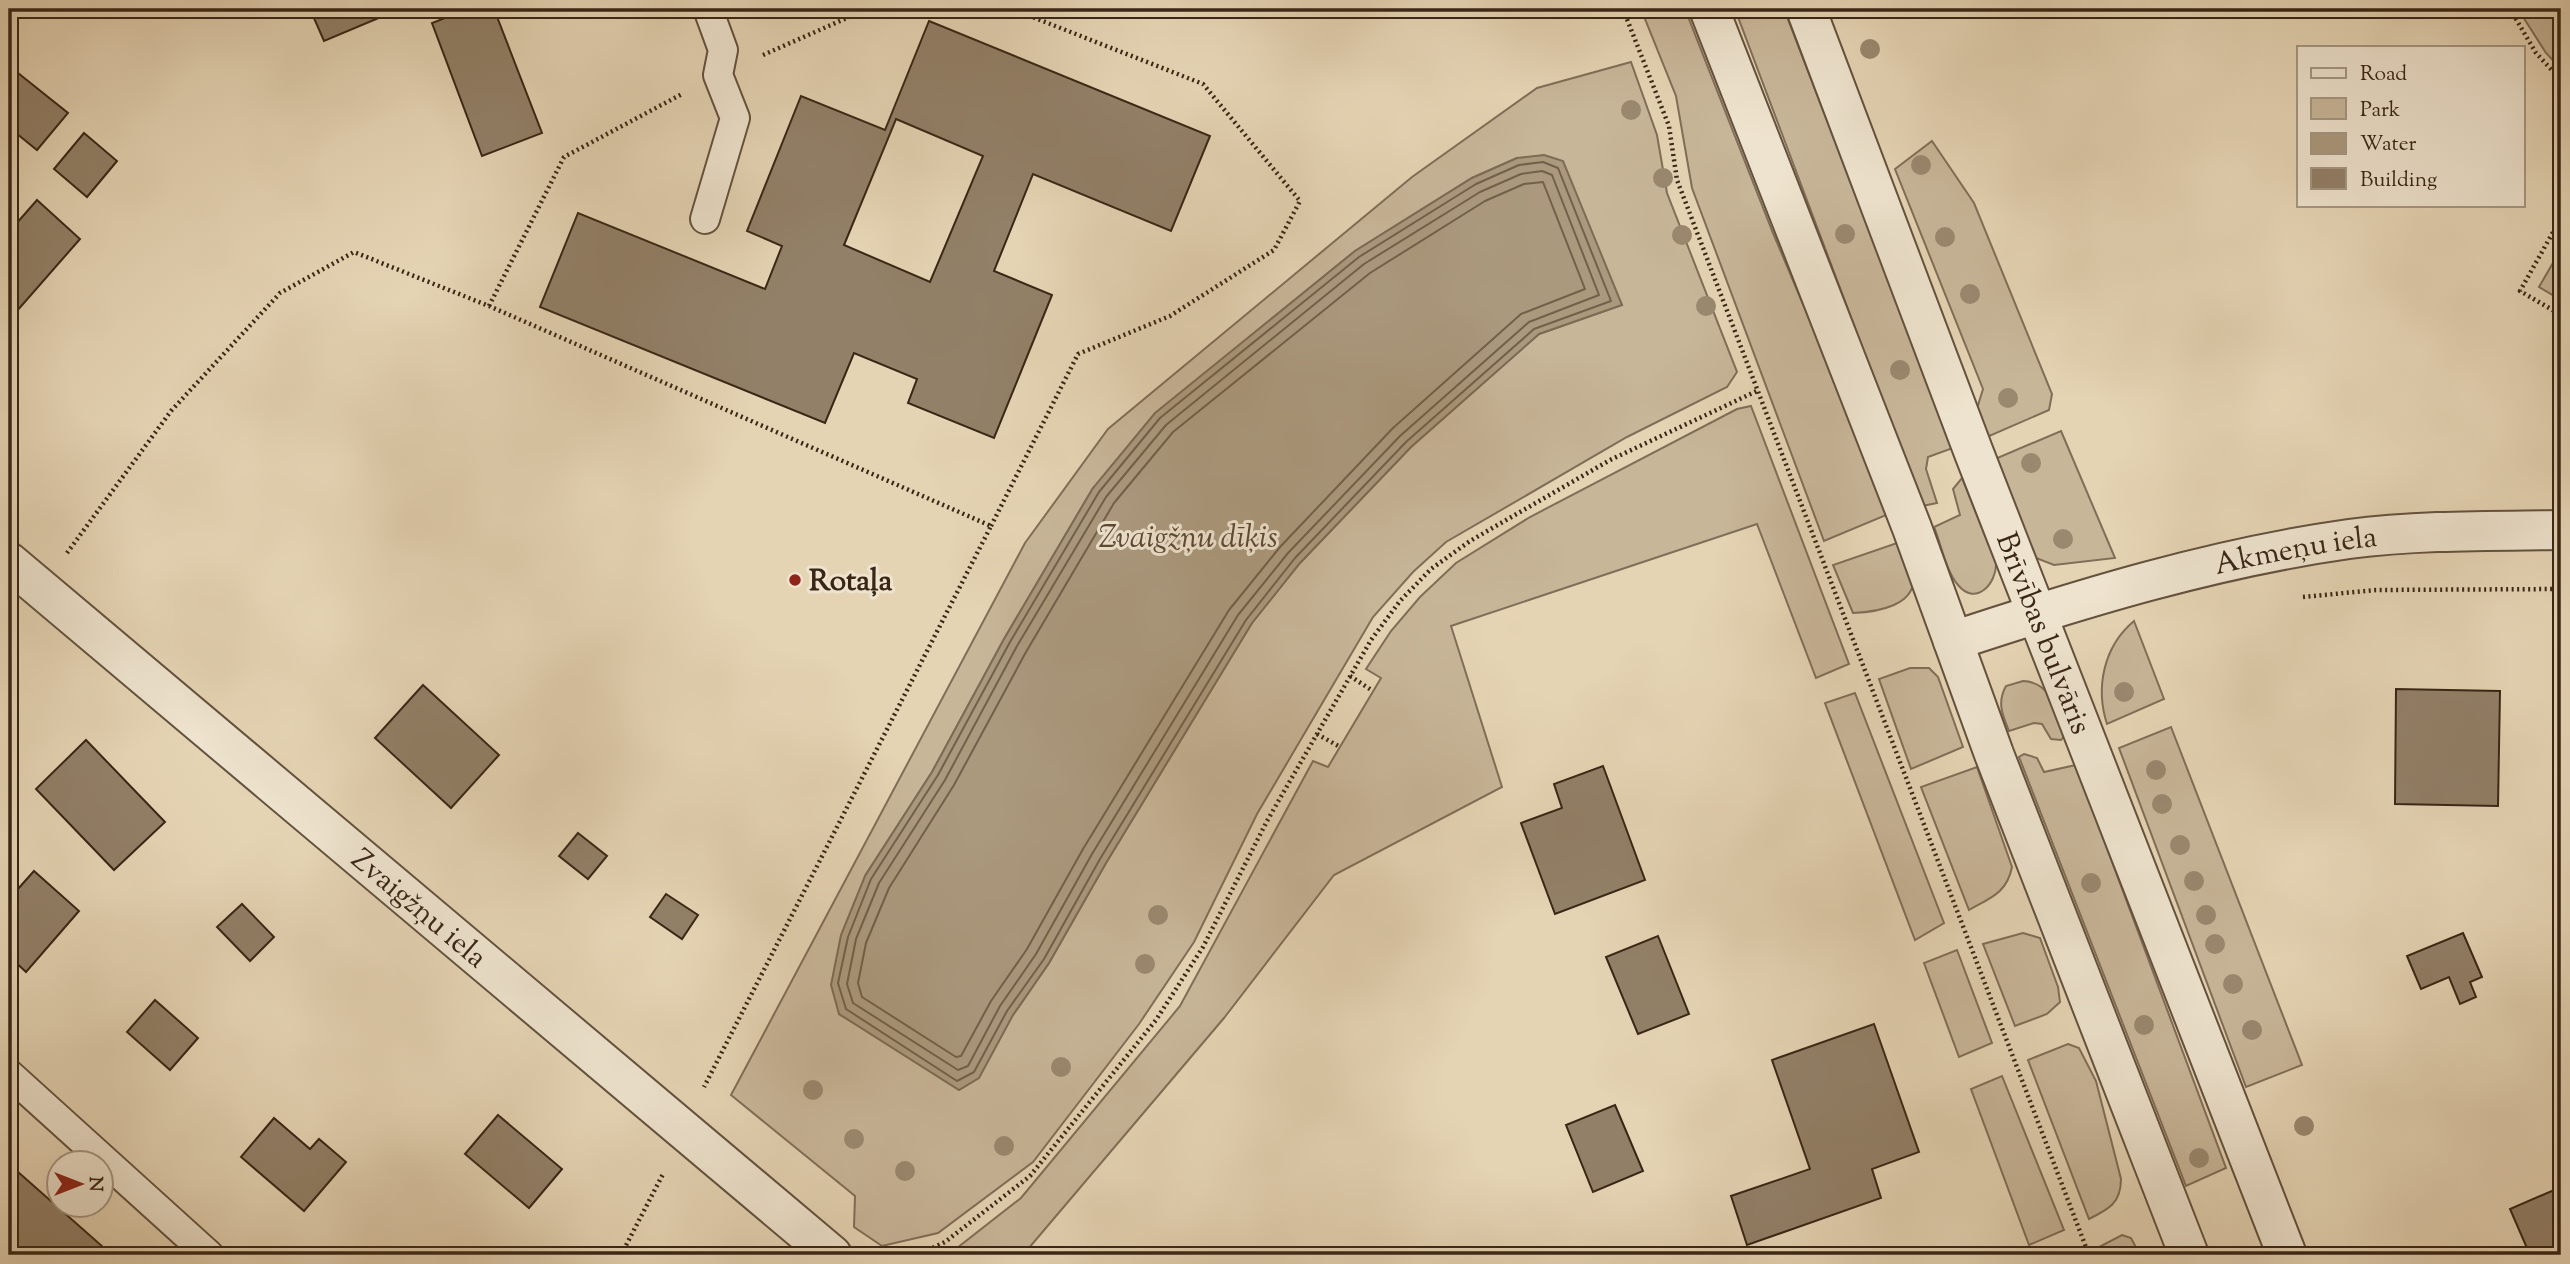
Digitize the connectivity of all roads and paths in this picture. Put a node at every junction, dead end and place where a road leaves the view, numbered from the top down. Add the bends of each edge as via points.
1 (708, 9) edge
2 (867, 9) edge
3 (1012, 9) edge
4 (1623, 9) edge
5 (1709, 9) edge
6 (1806, 9) edge
7 (2510, 9) edge
8 (718, 75) junction
9 (2561, 80) edge
10 (2561, 218) edge
11 (705, 219) dead end
12 (489, 306) junction
13 (2561, 315) edge
14 (1759, 390) junction
15 (991, 526) junction
16 (2561, 530) edge
17 (9, 562) edge
18 (2561, 589) edge
19 (40, 590) junction
20 (2300, 597) dead end
21 (2038, 613) junction
22 (1953, 641) junction
23 (1350, 676) junction
24 (1373, 691) dead end
25 (1318, 733) junction
26 (1340, 747) dead end
27 (9, 1074) edge
28 (685, 1130) junction
29 (209, 1255) edge
30 (621, 1255) edge
31 (832, 1255) edge
32 (918, 1255) edge
33 (2089, 1255) edge
34 (2189, 1255) edge
35 (2287, 1255) edge

1 - 8 lane via 723,50
2 - 8 path
3 - 15 path via 1203,84 1300,201 1274,250 1170,316 1078,354
4 - 14 path via 1669,126 1677,180
5 - 22 street
6 - 21 street, Brīvības bulvāris
7 - 9 path via 2536,53
8 - 11 lane via 735,118
8 - 12 path via 564,157
10 - 13 path via 2520,292
12 - 15 path
12 - 19 path via 354,252 281,293 171,411
14 - 23 path via 1610,460 1470,541 1431,569 1400,601
14 - 33 path
15 - 28 path
16 - 21 street, Akmeņu iela via 2350,539 2233,560
17 - 19 street, Zvaigžņu iela
18 - 20 path via 2376,590
19 - 28 street, Zvaigžņu iela
21 - 22 street, Akmeņu iela
21 - 35 street, Brīvības bulvāris
22 - 34 street
23 - 24 path
23 - 25 path
25 - 26 path
25 - 32 path via 1203,947 1156,1020 1030,1177 945,1242
27 - 29 lane
28 - 30 path
28 - 31 street, Zvaigžņu iela

